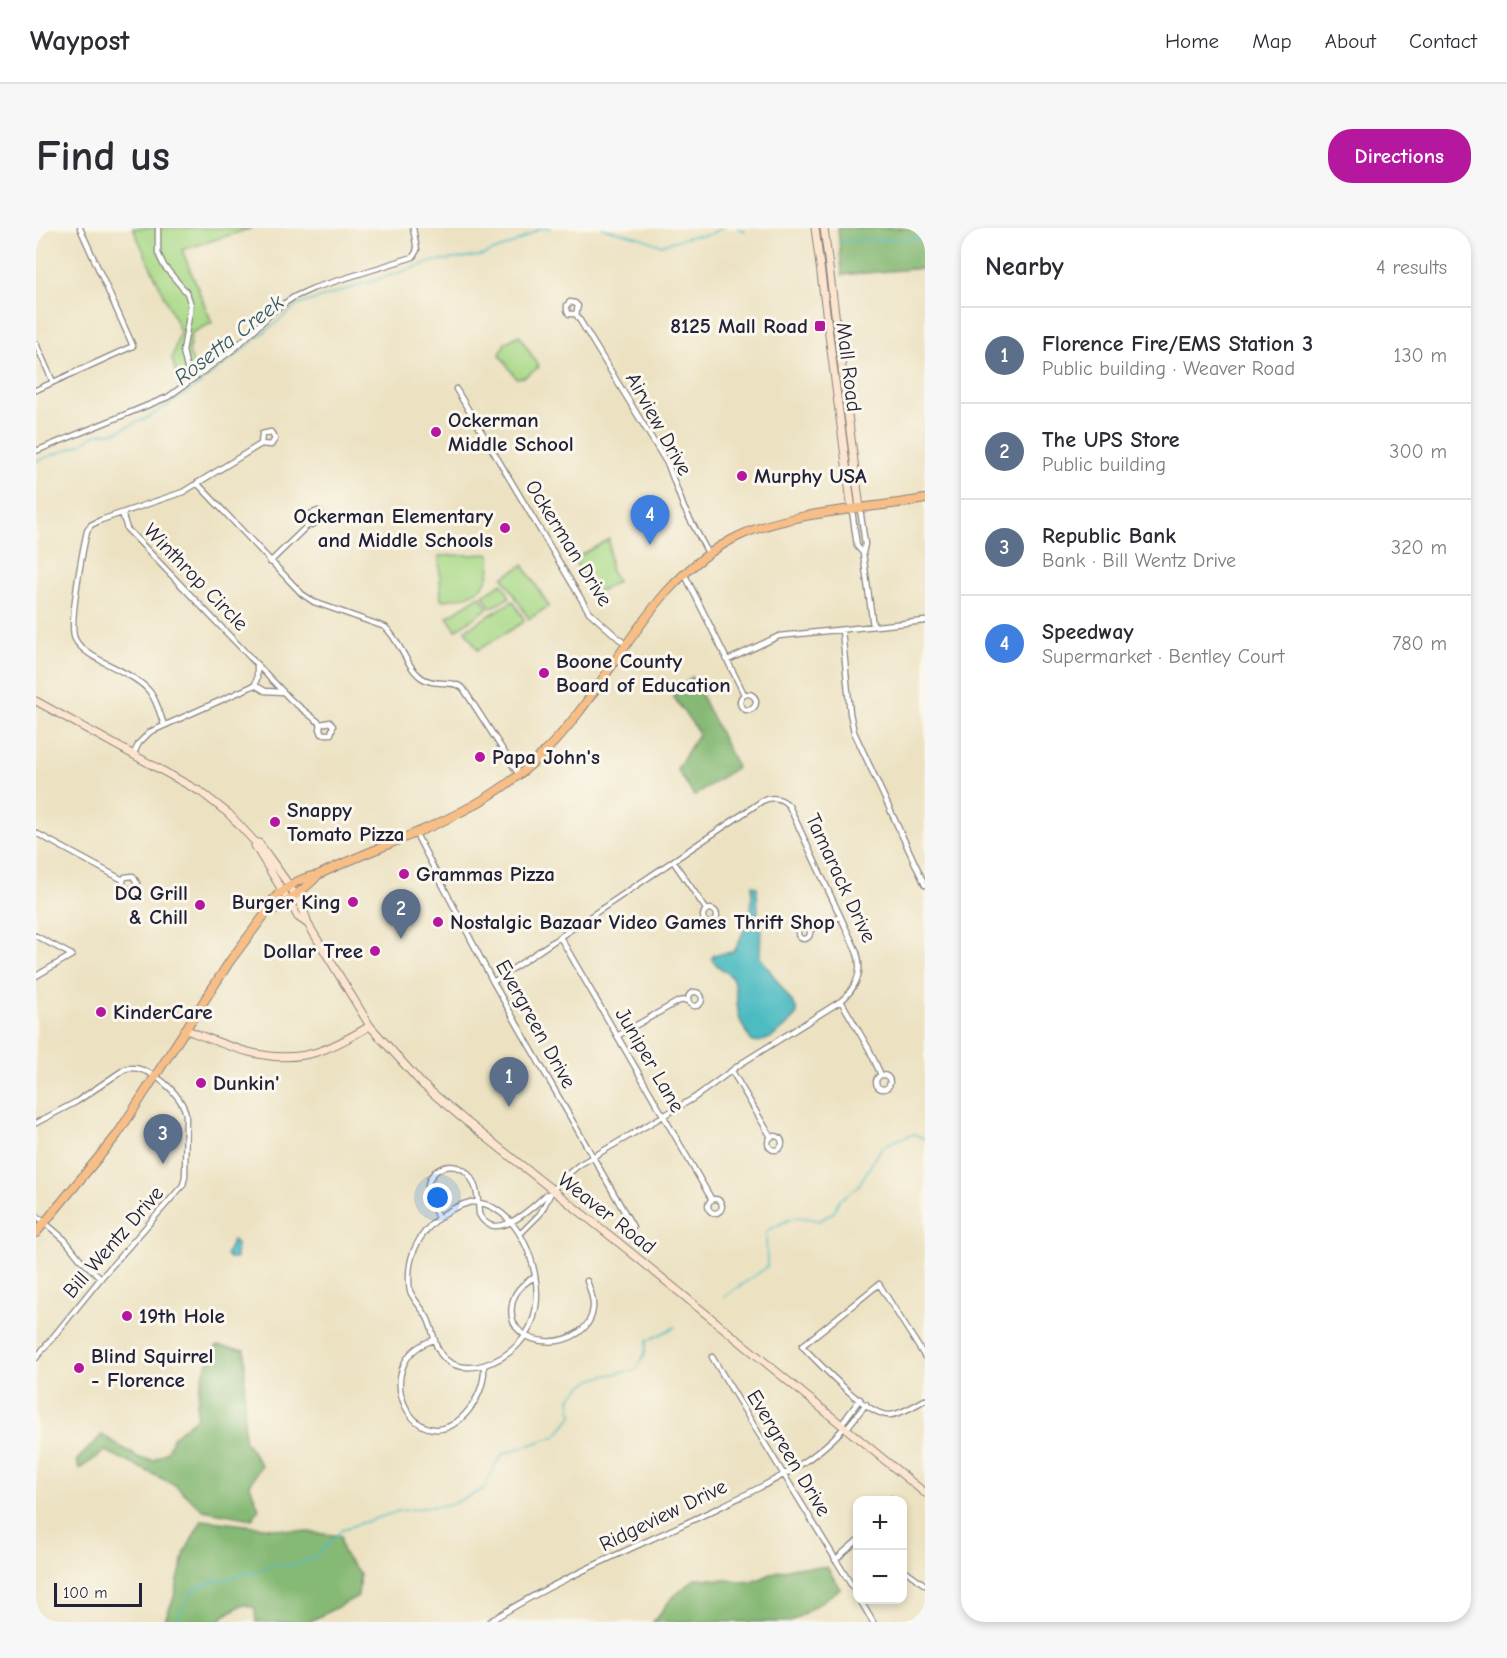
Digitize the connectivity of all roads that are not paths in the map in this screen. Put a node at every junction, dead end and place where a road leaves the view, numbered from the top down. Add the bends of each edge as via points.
1 (80, 228) edge
2 (413, 228) edge
3 (815, 228) edge
4 (824, 228) edge
5 (158, 229) edge
6 (576, 314) dead end
7 (36, 344) edge
8 (190, 381) junction
9 (54, 382) junction
10 (456, 389) dead end
11 (36, 390) edge
12 (261, 444) dead end
13 (36, 451) edge
14 (197, 483) junction
15 (925, 499) edge
16 (856, 509) junction
17 (122, 513) junction
18 (310, 524) dead end
19 (708, 553) junction
20 (270, 562) junction
21 (684, 573) junction
22 (925, 621) edge
23 (873, 626) junction
24 (842, 630) junction
25 (626, 645) junction
26 (728, 660) junction
27 (257, 665) junction
28 (255, 685) junction
29 (283, 692) junction
30 (744, 694) dead end
31 (36, 701) edge
32 (321, 724) dead end
33 (164, 725) junction
34 (132, 754) junction
35 (519, 775) junction
36 (36, 833) edge
37 (416, 834) junction
38 (673, 861) junction
39 (123, 880) dead end
40 (925, 885) edge
41 (288, 893) junction
42 (706, 909) dead end
43 (840, 917) junction
44 (810, 930) dead end
45 (36, 936) edge
46 (560, 937) junction
47 (36, 976) edge
48 (493, 982) junction
49 (688, 1000) dead end
50 (841, 1001) junction
51 (370, 1026) junction
52 (187, 1030) junction
53 (617, 1036) junction
54 (732, 1071) junction
55 (881, 1075) dead end
56 (156, 1077) junction
57 (663, 1116) junction
58 (36, 1123) edge
59 (771, 1137) dead end
60 (592, 1157) junction
61 (552, 1191) junction
62 (712, 1200) dead end
63 (480, 1202) junction
64 (36, 1215) edge
65 (438, 1218) junction
66 (511, 1221) junction
67 (45, 1222) junction
68 (633, 1227) dead end
69 (36, 1233) edge
70 (520, 1234) junction
71 (535, 1277) junction
72 (101, 1278) junction
73 (587, 1281) dead end
74 (525, 1336) junction
75 (434, 1340) junction
76 (712, 1357) dead end
77 (925, 1357) edge
78 (36, 1358) edge
79 (484, 1365) junction
80 (860, 1399) junction
81 (925, 1400) edge
82 (866, 1404) junction
83 (844, 1427) junction
84 (784, 1476) junction
85 (925, 1493) edge
86 (853, 1544) edge
87 (835, 1560) junction
88 (907, 1571) edge
89 (925, 1585) edge
90 (853, 1588) edge
91 (862, 1604) edge
92 (489, 1622) edge
93 (873, 1622) edge

1 - 9 street via 133,346
2 - 8 street via 417,250 413,257 294,297
3 - 16 main road, Mall Road
4 - 16 main road, Mall Road
5 - 8 street via 158,253 187,293 191,305 183,351
6 - 19 street, Airview Drive via 668,465 684,508
7 - 9 street
8 - 13 street via 168,397
9 - 11 street
10 - 25 street, Ockerman Drive via 589,612
12 - 14 street
14 - 17 street via 171,497
14 - 20 street
15 - 16 main road
16 - 19 main road via 774,524 739,536
16 - 23 street via 865,544
17 - 27 street, Winthrop Circle via 133,535
17 - 33 street, Winthrop Circle via 96,522 87,531 72,619 73,634 83,650 145,687 155,700
18 - 20 street
19 - 21 main road
20 - 35 street via 308,598 385,627 423,679 455,683 463,688
21 - 25 main road
21 - 26 street
22 - 23 street
23 - 24 street
24 - 26 street via 779,636
24 - 40 street via 854,732
25 - 35 main road via 564,732
26 - 30 street
27 - 28 street
27 - 29 street, Winthrop Circle
28 - 29 street via 265,691
28 - 33 street
29 - 32 street, Winthrop Circle
31 - 34 main road, Weaver Road
33 - 34 street via 144,737
34 - 41 main road, Weaver Road via 215,802 242,826 259,843
35 - 37 main road via 480,802
36 - 39 street
37 - 41 main road via 318,875 310,885
37 - 48 street, Evergreen Drive
38 - 42 street
38 - 43 street, Tamarack Drive via 762,801 781,800 792,811
38 - 46 street, Tamarack Drive
41 - 51 main road, Weaver Road via 306,913 308,924
41 - 52 main road via 268,905
43 - 44 street
43 - 50 street, Tamarack Drive via 860,966 854,988
45 - 47 street via 72,955
46 - 48 street, Tamarack Drive
46 - 53 street, Juniper Lane
48 - 60 street, Evergreen Drive
49 - 53 street via 679,1001
50 - 54 street, Tamarack Drive
50 - 55 street
51 - 52 main road via 322,1050 285,1058 252,1053
51 - 61 main road, Weaver Road via 426,1088
52 - 56 main road
53 - 57 street, Juniper Lane
54 - 57 street, Tamarack Drive
54 - 59 street
56 - 58 street via 139,1068 128,1068
56 - 67 main road via 102,1155
56 - 72 street, Bill Wentz Drive via 185,1108 183,1185
57 - 60 street, Tamarack Drive
57 - 62 street, Juniper Lane
60 - 61 street, Tamarack Drive
60 - 68 street, Evergreen Drive
61 - 66 street
61 - 70 street via 540,1214
61 - 83 main road, Weaver Road
63 - 65 street via 459,1205
63 - 65 street via 466,1172 455,1166 442,1167 432,1175 428,1187
63 - 66 street via 497,1208
63 - 66 street via 479,1214 486,1224 499,1227
64 - 67 street
65 - 75 street via 418,1242 409,1270 409,1290 430,1321
66 - 70 street
67 - 69 main road
67 - 72 street
70 - 71 street
71 - 74 street via 536,1309
71 - 74 street via 519,1288 512,1304 513,1323
72 - 78 street, Bill Wentz Drive
73 - 74 street via 593,1307 584,1329 552,1342
74 - 79 street via 506,1356
75 - 79 street via 441,1355 453,1365
75 - 79 street via 415,1348 401,1377 405,1407 425,1427 451,1426 463,1417 485,1381
76 - 84 street, Evergreen Drive
77 - 80 street via 879,1284 802,1346
80 - 82 street
80 - 83 street
81 - 82 street via 888,1415
82 - 83 street
83 - 84 street, Ridgeview Drive via 817,1454
83 - 85 main road, Weaver Road
84 - 87 street, Evergreen Drive
84 - 92 street, Ridgeview Drive via 549,1588
86 - 87 street
87 - 90 street, Evergreen Drive
88 - 89 street
91 - 93 street, Evergreen Drive

